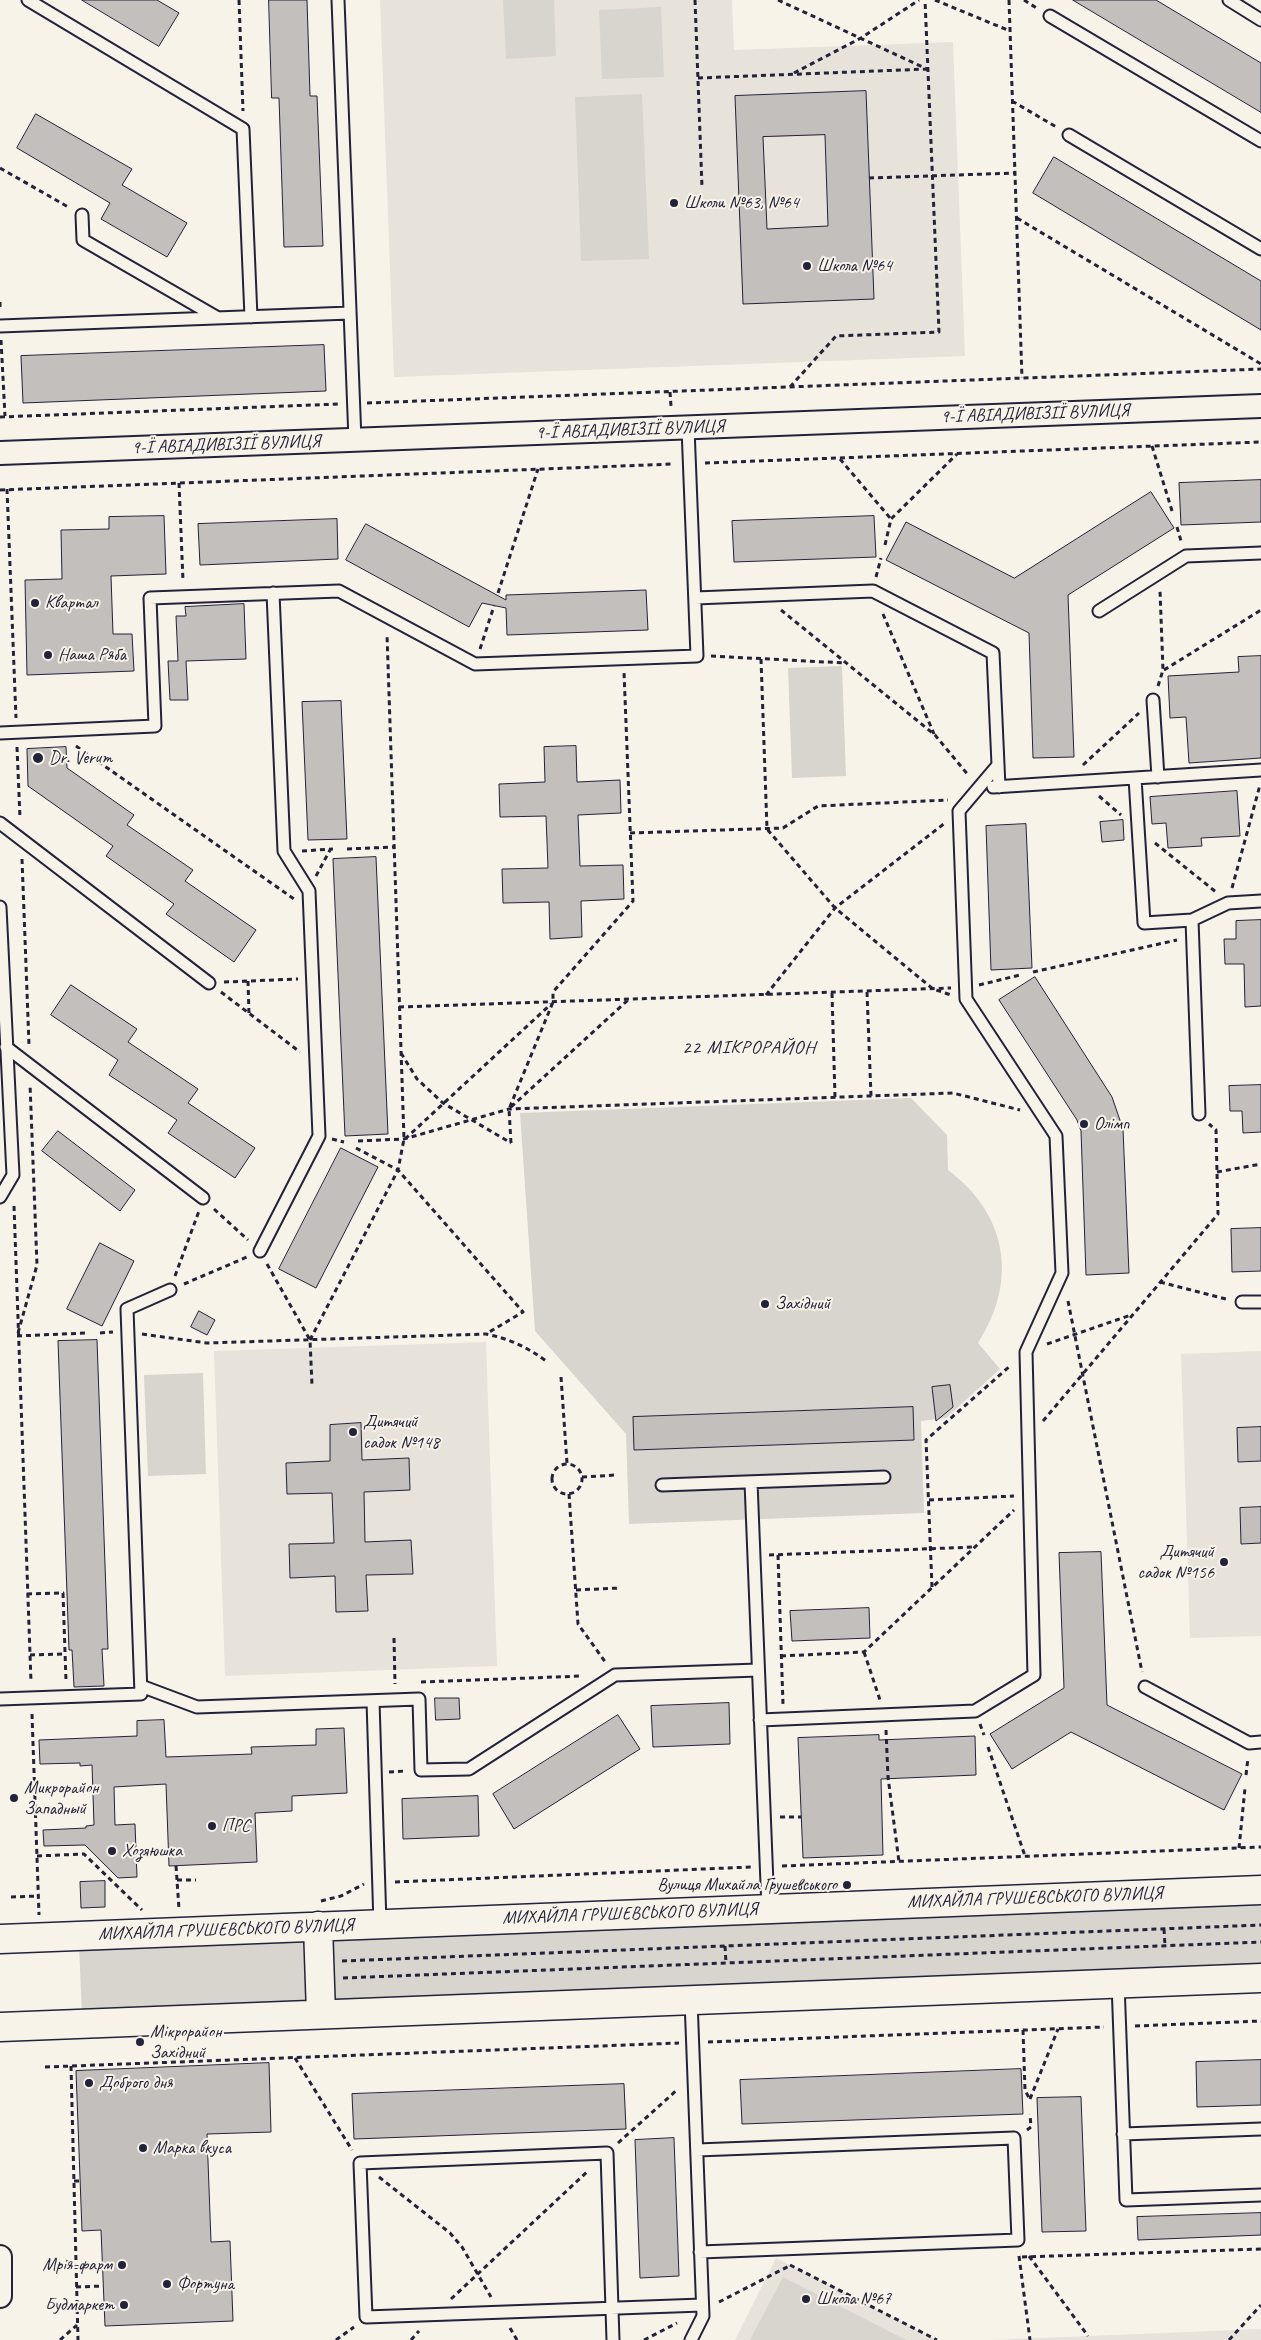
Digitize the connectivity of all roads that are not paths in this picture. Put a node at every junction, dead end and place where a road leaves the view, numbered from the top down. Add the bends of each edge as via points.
1 (28, 0) edge
2 (338, 0) edge
3 (1229, 0) edge
4 (1050, 16) dead end
5 (1261, 20) edge
6 (1069, 135) road end
7 (1261, 141) edge
8 (82, 215) road end
9 (1261, 249) edge
10 (350, 313) junction
11 (251, 317) junction
12 (218, 318) junction
13 (0, 326) edge
14 (1261, 406) edge
15 (688, 428) junction
16 (355, 440) junction
17 (0, 453) edge
18 (1261, 553) edge
19 (273, 593) junction
20 (695, 598) junction
21 (1099, 611) dead end
22 (1153, 700) road end
23 (0, 733) edge
24 (998, 765) junction
25 (1261, 770) edge
26 (1158, 777) junction
27 (1134, 778) junction
28 (999, 787) junction
29 (979, 788) junction
30 (0, 823) edge
31 (1261, 901) edge
32 (0, 907) edge
33 (1192, 920) junction
34 (209, 983) road end
35 (6, 1047) junction
36 (1199, 1114) dead end
37 (0, 1197) edge
38 (203, 1198) road end
39 (260, 1251) road end
40 (170, 1290) road end
41 (1242, 1302) road end
42 (1261, 1302) edge
43 (884, 1477) dead end
44 (751, 1482) junction
45 (662, 1485) dead end
46 (758, 1670) junction
47 (140, 1686) junction
48 (1145, 1687) road end
49 (0, 1699) edge
50 (373, 1700) junction
51 (760, 1720) junction
52 (1261, 1742) edge
53 (1261, 1890) edge
54 (768, 1909) junction
55 (316, 1915) junction
56 (380, 1924) junction
57 (0, 1939) edge
58 (1261, 1978) edge
59 (1118, 1983) junction
60 (691, 2000) junction
61 (321, 2014) junction
62 (0, 2027) edge
63 (1261, 2129) edge
64 (1124, 2134) junction
65 (696, 2150) junction
66 (1261, 2195) edge
67 (700, 2252) junction
68 (0, 2257) edge
69 (0, 2296) edge
70 (702, 2305) junction
71 (612, 2308) junction
72 (612, 2340) edge
73 (691, 2340) edge

1 - 11 lane via 243,129
2 - 10 lane
3 - 5 lane
4 - 7 lane
6 - 9 lane
8 - 12 lane via 83,240
10 - 11 lane
10 - 16 lane
11 - 12 lane
12 - 13 lane
14 - 15 street, 9-Ї АВІАДИВІЗІЇ ВУЛИЦЯ
15 - 16 street, 9-Ї АВІАДИВІЗІЇ ВУЛИЦЯ
15 - 20 lane
16 - 17 street, 9-Ї АВІАДИВІЗІЇ ВУЛИЦЯ
18 - 21 lane via 1186,556
19 - 20 lane via 338,591 475,664 697,656
19 - 23 lane via 150,598 155,726
19 - 39 lane via 284,852 309,890 319,1136
20 - 24 lane via 873,591 993,653
22 - 26 lane
24 - 28 lane
24 - 29 lane
25 - 26 lane
26 - 27 lane
27 - 28 lane
27 - 33 lane via 1144,923
28 - 29 lane
29 - 51 lane via 959,812 966,999 1056,1136 1062,1273 1026,1352 1034,1675 975,1711
30 - 34 lane
31 - 33 lane via 1228,903
32 - 35 lane
33 - 36 lane
35 - 37 lane via 13,1175
35 - 38 lane
40 - 47 lane via 127,1309
41 - 42 lane
43 - 44 lane
44 - 45 lane
44 - 46 lane
46 - 50 lane via 615,1675 468,1769 421,1770 419,1699
46 - 51 lane
47 - 49 lane via 141,1694
47 - 50 lane via 197,1707
48 - 52 lane via 1249,1743
50 - 56 lane
51 - 54 lane
53 - 54 street, МИХАЙЛА ГРУШЕВСЬКОГО ВУЛИЦЯ
54 - 56 street, МИХАЙЛА ГРУШЕВСЬКОГО ВУЛИЦЯ
55 - 56 street, МИХАЙЛА ГРУШЕВСЬКОГО ВУЛИЦЯ
55 - 57 street, МИХАЙЛА ГРУШЕВСЬКОГО ВУЛИЦЯ
55 - 61 street
58 - 59 street
59 - 60 street
59 - 64 lane
60 - 61 street
60 - 65 lane
61 - 62 street
63 - 64 lane
64 - 66 lane via 1126,2200
65 - 67 lane
65 - 67 lane via 1014,2138 1018,2240
67 - 70 lane
68 - 69 street
70 - 71 lane
70 - 73 lane via 703,2316
71 - 71 lane via 366,2317 360,2163 606,2153
71 - 72 lane

